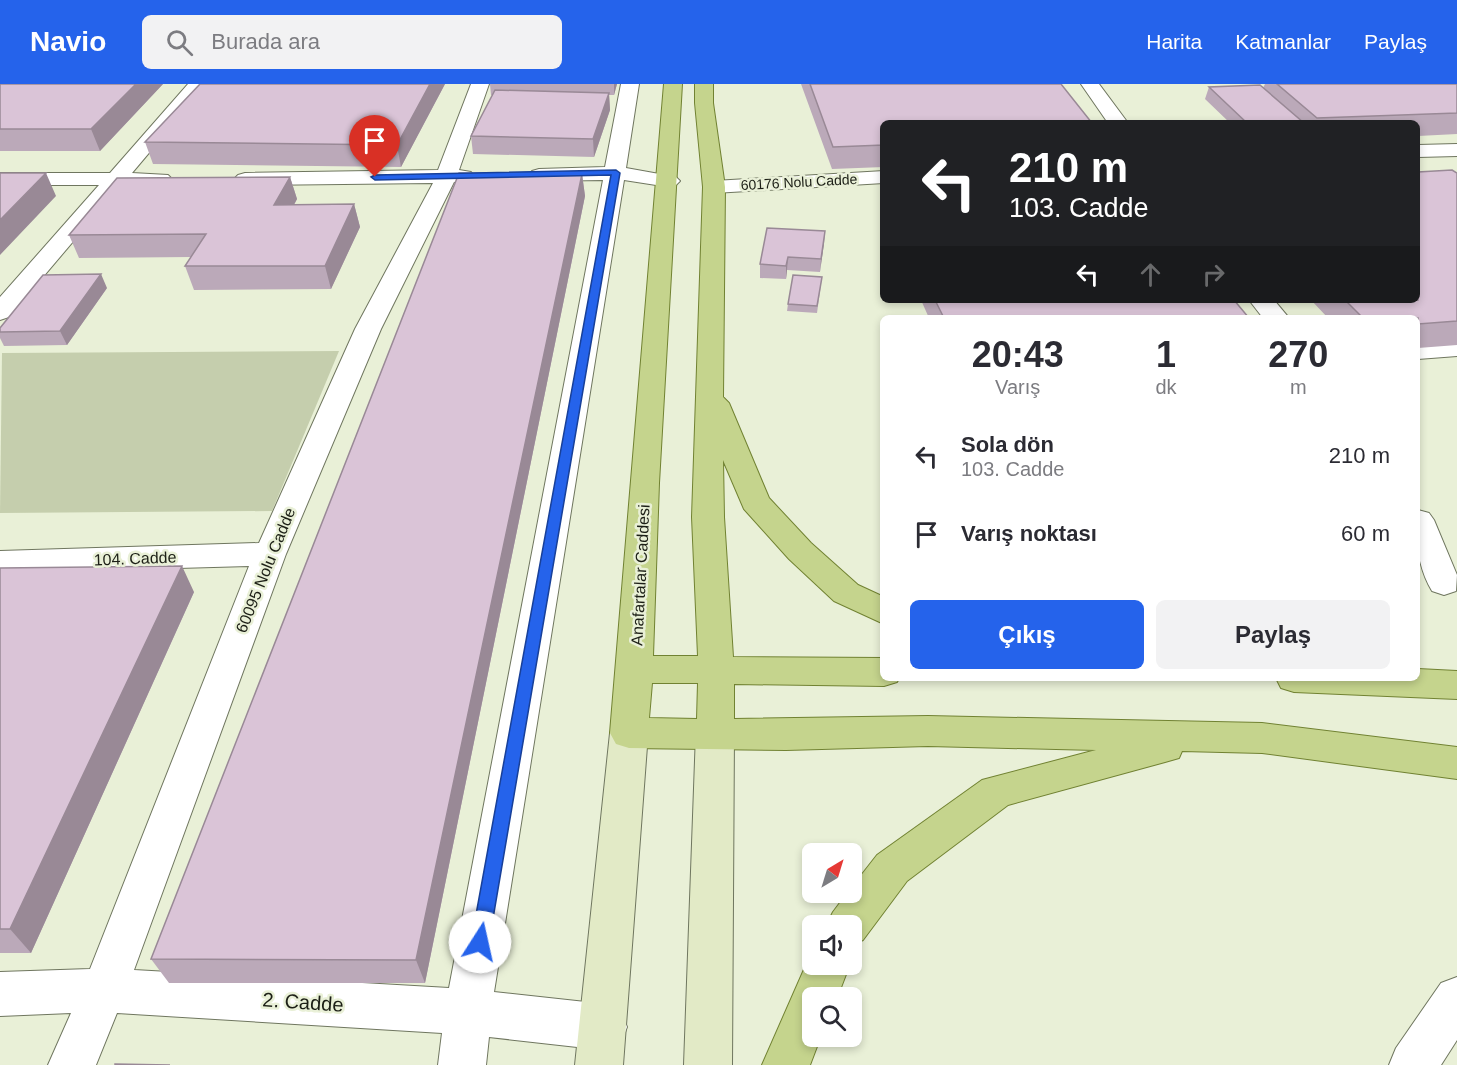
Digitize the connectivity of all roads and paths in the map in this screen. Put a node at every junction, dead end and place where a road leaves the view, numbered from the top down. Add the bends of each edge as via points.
1 (198, 84) edge
2 (480, 84) edge
3 (630, 84) edge
4 (674, 84) edge
5 (704, 84) edge
6 (1090, 84) edge
7 (1116, 120) edge
8 (1457, 150) edge
9 (1420, 151) edge
10 (616, 173) junction
11 (514, 175) edge
12 (480, 176) edge
13 (446, 177) junction
14 (880, 177) edge
15 (0, 179) edge
16 (176, 179) edge
17 (223, 179) edge
18 (117, 180) junction
19 (669, 181) junction
20 (714, 187) junction
21 (1264, 303) edge
22 (0, 312) edge
23 (1274, 315) edge
24 (1457, 348) edge
25 (1420, 351) edge
26 (709, 387) junction
27 (1420, 525) edge
28 (270, 554) junction
29 (0, 562) edge
30 (1444, 583) dead end
31 (880, 610) edge
32 (636, 669) junction
33 (716, 670) junction
34 (880, 672) edge
35 (1364, 681) edge
36 (1457, 685) edge
37 (629, 733) junction
38 (715, 734) junction
39 (1202, 737) junction
40 (1457, 763) edge
41 (856, 915) edge
42 (104, 990) junction
43 (0, 994) edge
44 (1457, 999) edge
45 (468, 1012) junction
46 (802, 1025) edge
47 (602, 1046) edge
48 (72, 1065) edge
49 (462, 1065) edge
50 (708, 1065) edge
51 (786, 1065) edge
52 (1413, 1065) edge

1 - 18 street
2 - 13 street, 60095 Nolu Cadde
3 - 10 street
4 - 19 main road, Anafartalar Caddesi
5 - 20 main road
6 - 7 street
8 - 9 street
10 - 11 street
10 - 19 street
10 - 45 street
12 - 13 street
13 - 17 street
13 - 28 street, 60095 Nolu Cadde via 368,329
14 - 20 street, 60176 Nolu Cadde
15 - 18 street
16 - 18 street
18 - 22 street
19 - 32 main road, Anafartalar Caddesi via 646,449
20 - 26 main road
21 - 23 street
24 - 25 street
26 - 31 main road via 755,502 846,593
26 - 33 main road via 708,517
27 - 30 street
28 - 29 street, 104. Cadde
28 - 42 street, 60095 Nolu Cadde
32 - 33 main road
32 - 37 main road, Anafartalar Caddesi
33 - 34 main road
33 - 38 main road
35 - 36 main road
37 - 38 main road
37 - 47 main road, Anafartalar Caddesi
38 - 39 main road via 928,731
38 - 50 main road
39 - 40 main road via 1262,738
39 - 41 main road via 996,792 892,868
42 - 43 street, 2. Cadde
42 - 45 street, 2. Cadde
42 - 48 street, 60095 Nolu Cadde
44 - 52 street
45 - 47 street, 2. Cadde
45 - 49 street
46 - 51 main road

